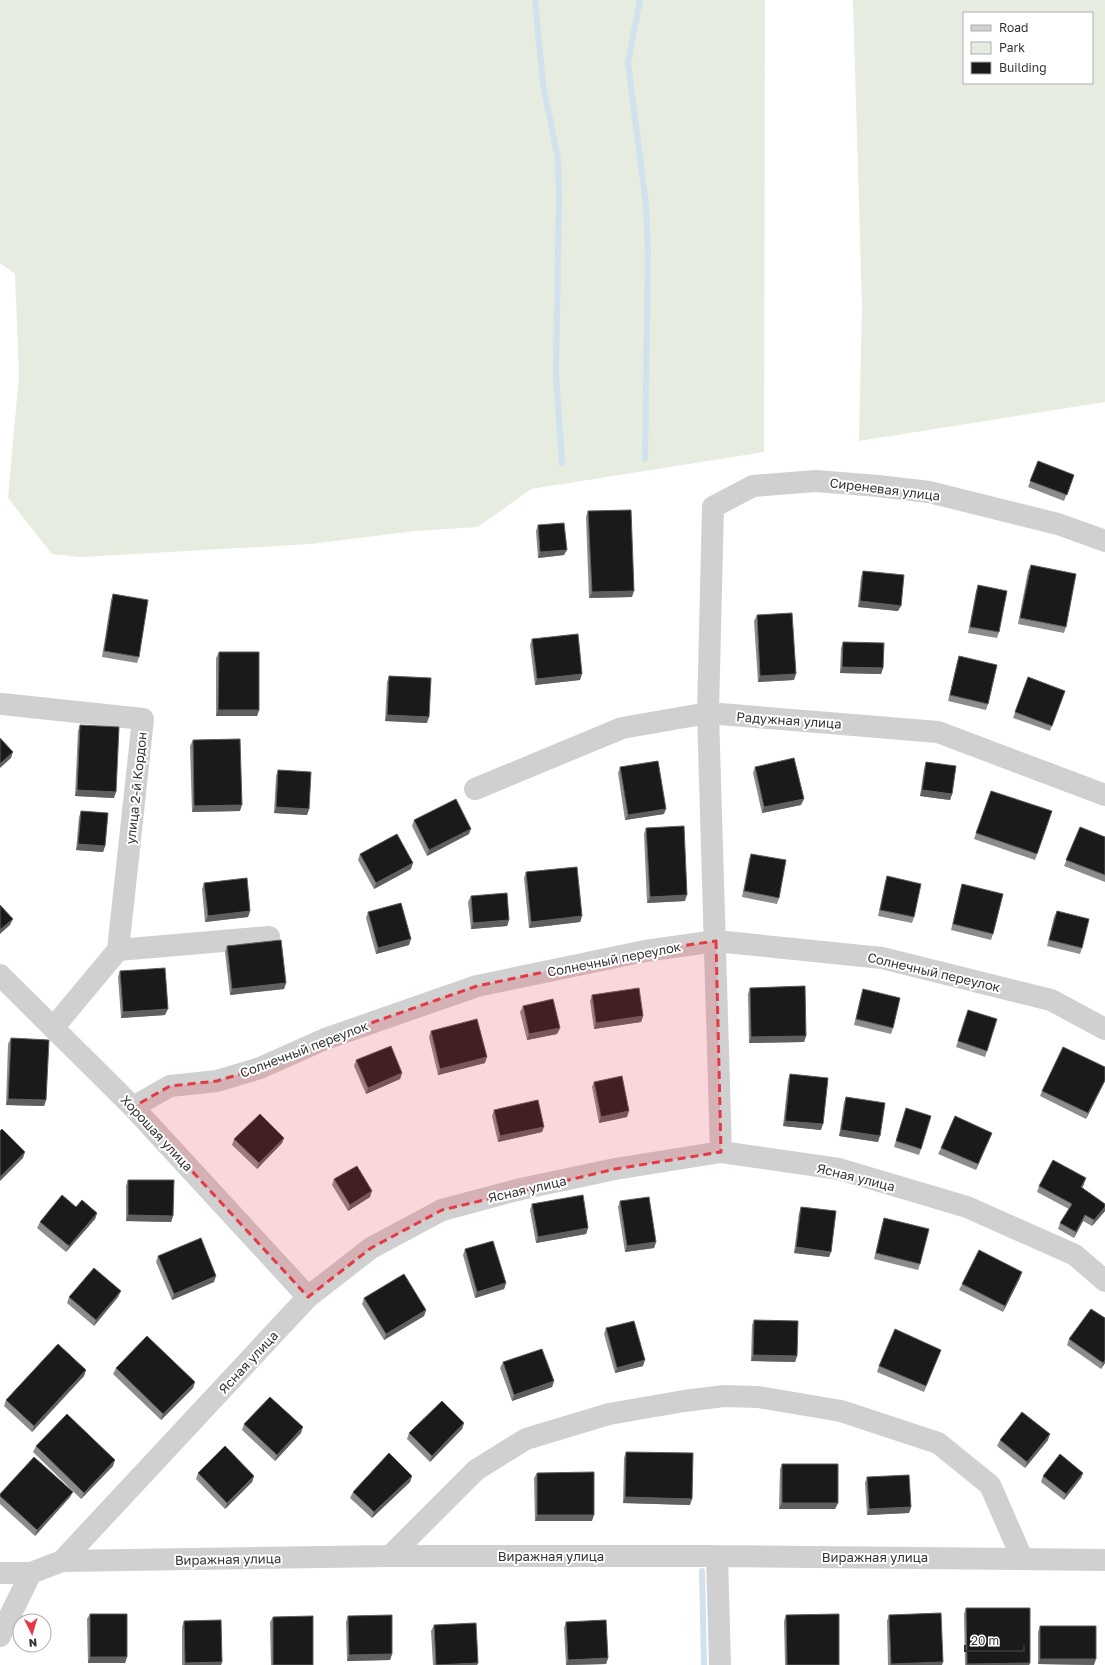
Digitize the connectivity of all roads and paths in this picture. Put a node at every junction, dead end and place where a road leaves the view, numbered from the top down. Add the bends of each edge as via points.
1 (1105, 541) edge
2 (2, 704) dead end
3 (708, 713) junction
4 (475, 789) dead end
5 (1105, 795) edge
6 (269, 937) dead end
7 (716, 941) junction
8 (118, 950) junction
9 (0, 976) edge
10 (53, 1028) junction
11 (1105, 1029) edge
12 (133, 1107) junction
13 (721, 1152) junction
14 (1105, 1281) edge
15 (308, 1297) junction
16 (390, 1556) junction
17 (718, 1556) junction
18 (1022, 1558) junction
19 (1105, 1560) edge
20 (62, 1561) junction
21 (0, 1573) edge
22 (31, 1573) junction
23 (0, 1636) edge
24 (720, 1665) edge

1 - 3 street, Сиреневая улица via 1058,524 936,494 816,481 753,486 713,507
2 - 8 street, улица 2-й Кордон via 143,719
3 - 4 street, Радужная улица via 622,728
3 - 5 street, Радужная улица via 938,732
3 - 7 street
6 - 8 street
7 - 11 street, Солнечный переулок via 882,958 1051,1000
7 - 12 street, Солнечный переулок via 645,951 477,986 325,1039 260,1068 217,1081 170,1086
7 - 13 street
8 - 10 street
9 - 10 street, Хорошая улица
10 - 12 street, Хорошая улица
12 - 15 street, Хорошая улица
13 - 14 street, Ясная улица via 839,1169 967,1207 1076,1255
13 - 15 street, Ясная улица via 614,1169 521,1189 442,1210 371,1248
15 - 20 street, Ясная улица
16 - 17 street, Виражная улица
16 - 18 street via 476,1470 526,1439 609,1414 724,1396 758,1397 842,1411 938,1443 990,1484
16 - 20 street, Виражная улица
17 - 18 street, Виражная улица
17 - 24 street
18 - 19 street, Виражная улица
20 - 22 street, Виражная улица
21 - 22 street, Виражная улица
22 - 23 street

